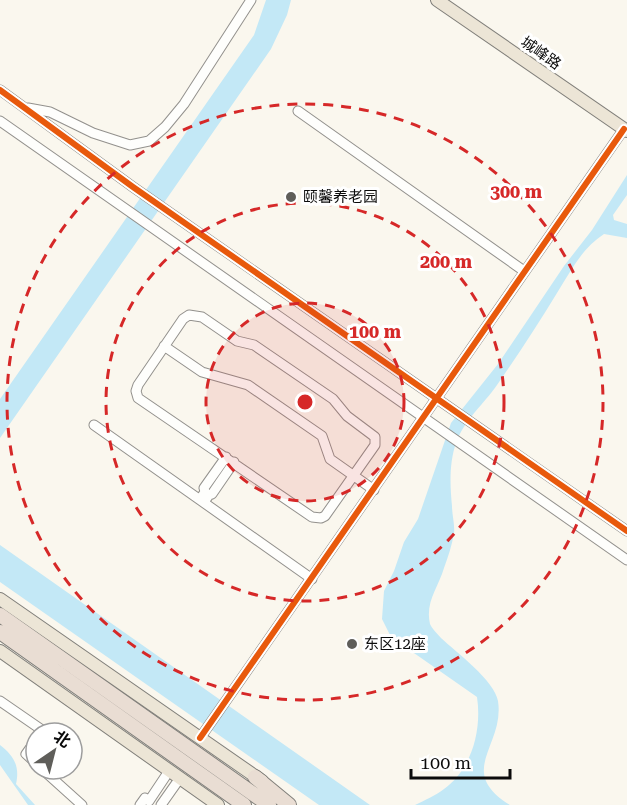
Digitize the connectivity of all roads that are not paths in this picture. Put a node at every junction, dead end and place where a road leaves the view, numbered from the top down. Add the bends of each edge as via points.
1 (251, 0) edge
2 (438, 0) edge
3 (0, 90) edge
4 (24, 107) junction
5 (298, 111) dead end
6 (0, 121) edge
7 (625, 130) edge
8 (524, 271) junction
9 (164, 346) junction
10 (437, 397) junction
11 (423, 417) junction
12 (94, 425) dead end
13 (230, 460) junction
14 (354, 476) junction
15 (374, 490) junction
16 (202, 501) junction
17 (627, 531) edge
18 (627, 560) edge
19 (312, 579) junction
20 (0, 599) edge
21 (0, 615) edge
22 (0, 632) edge
23 (0, 651) edge
24 (0, 701) edge
25 (29, 721) edge
26 (204, 733) junction
27 (174, 775) junction
28 (255, 777) junction
29 (55, 781) edge
30 (82, 805) edge
31 (140, 805) edge
32 (161, 805) edge
33 (218, 805) edge
34 (244, 805) edge
35 (269, 805) edge
36 (289, 805) edge
37 (298, 805) edge

1 - 4 street via 184,104 149,141 130,145 93,133 50,112
2 - 7 main road, 城峰路
3 - 4 street
4 - 10 street
5 - 8 street
6 - 11 street
7 - 8 street
8 - 10 street
9 - 13 street via 138,385 138,398
9 - 14 street via 202,372 248,385 322,436 330,459
9 - 14 street via 183,319 189,315 202,317 237,341 254,345 333,399 347,416 375,437 375,445
10 - 11 street
10 - 17 street
11 - 15 street
11 - 18 street
12 - 16 street
13 - 14 street via 317,518 325,516
13 - 16 street via 212,494
14 - 15 street
15 - 19 street
16 - 19 street
19 - 26 street
20 - 26 main road
21 - 35 highway
22 - 34 highway
23 - 27 main road
24 - 25 street
26 - 28 main road
27 - 31 street
27 - 32 street
27 - 33 main road
28 - 36 highway
28 - 37 main road
29 - 30 street

